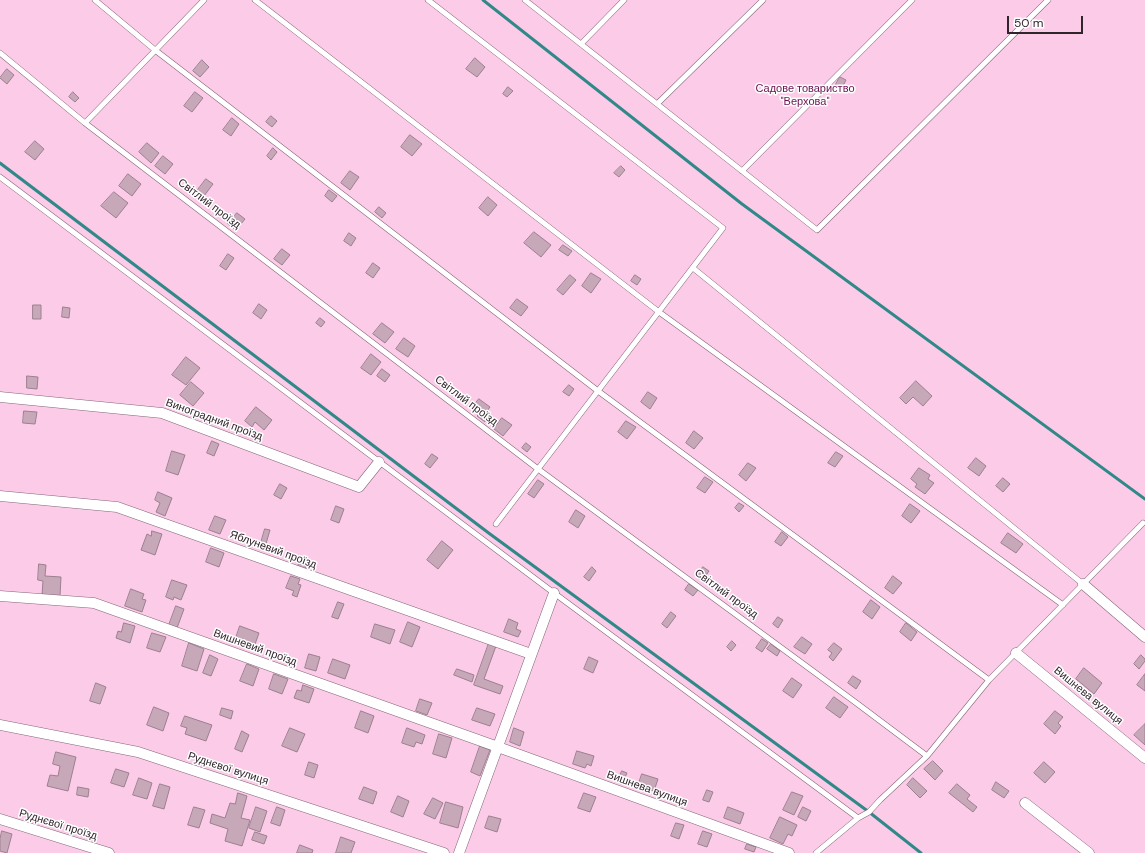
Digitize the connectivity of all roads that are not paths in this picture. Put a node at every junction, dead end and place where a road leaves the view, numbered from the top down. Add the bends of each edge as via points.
1 (95, 0) edge
2 (204, 0) edge
3 (256, 0) edge
4 (428, 0) edge
5 (525, 0) edge
6 (624, 0) edge
7 (763, 0) edge
8 (912, 0) edge
9 (1048, 0) edge
10 (581, 44) junction
11 (156, 50) junction
12 (0, 53) edge
13 (657, 104) junction
14 (85, 123) junction
15 (742, 171) junction
16 (0, 177) edge
17 (693, 268) junction
18 (659, 312) junction
19 (598, 391) junction
20 (0, 397) edge
21 (379, 462) junction
22 (538, 468) junction
23 (0, 496) edge
24 (1144, 523) dead end
25 (496, 524) dead end
26 (1083, 584) junction
27 (554, 593) junction
28 (0, 596) edge
29 (1063, 605) junction
30 (1145, 637) edge
31 (1016, 653) junction
32 (531, 654) junction
33 (989, 680) junction
34 (0, 725) edge
35 (498, 747) junction
36 (927, 756) junction
37 (1145, 758) edge
38 (1024, 803) dead end
39 (858, 818) junction
40 (0, 819) edge
41 (440, 852) edge
42 (109, 853) edge
43 (459, 853) edge
44 (789, 853) edge
45 (816, 853) edge
46 (1089, 853) edge

1 - 11 lane
2 - 11 lane
3 - 18 lane
4 - 17 lane via 723,228
5 - 10 lane
6 - 10 lane
7 - 13 lane
8 - 15 lane
9 - 15 lane via 817,230
10 - 13 lane
11 - 14 lane
11 - 19 lane
12 - 14 lane, Світлий проїзд
13 - 15 lane
14 - 22 lane, Світлий проїзд
16 - 21 lane
17 - 18 lane
17 - 26 lane
18 - 19 lane
18 - 29 lane
19 - 22 lane
19 - 33 lane
20 - 21 street, Виноградний проїзд via 162,413 359,487
21 - 27 lane
22 - 25 lane
22 - 36 lane, Світлий проїзд
23 - 32 street, Яблуневий проїзд via 117,507
24 - 26 lane
26 - 29 lane
26 - 30 street
27 - 32 street
27 - 39 lane
28 - 35 street, Вишневий проїзд via 94,603
29 - 31 lane
31 - 33 lane
31 - 37 street, Вишнева вулиця
32 - 35 street
33 - 36 lane
34 - 41 street, Руднєвої вулиця via 138,752
35 - 43 street
35 - 44 street, Вишнева вулиця
36 - 39 lane via 869,812
38 - 46 street
39 - 45 lane
40 - 42 street, Руднєвої проїзд

